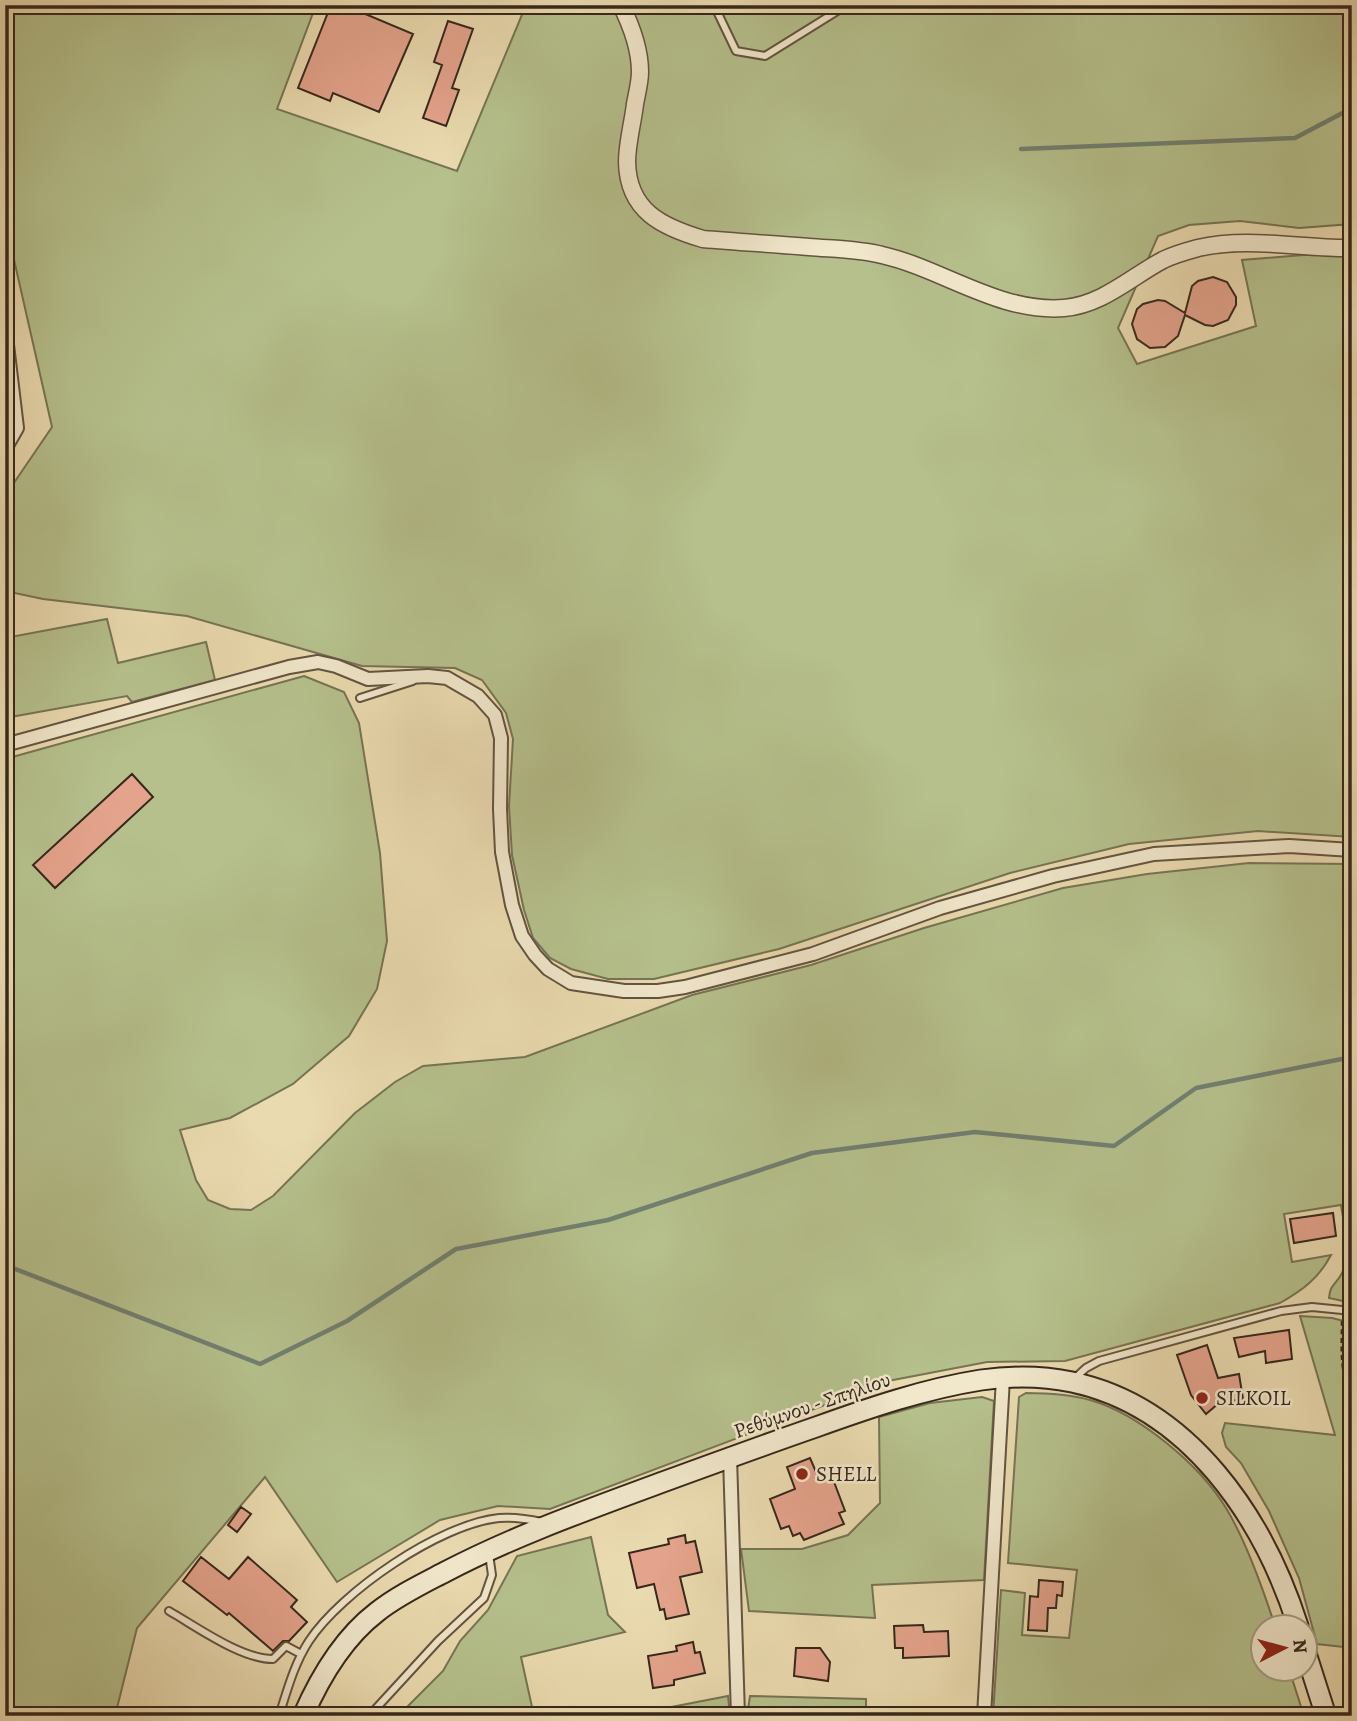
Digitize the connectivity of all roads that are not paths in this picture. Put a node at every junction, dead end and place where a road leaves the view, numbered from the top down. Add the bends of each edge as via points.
1 (621, 5) edge
2 (714, 5) edge
3 (847, 5) edge
4 (1352, 248) edge
5 (5, 328) edge
6 (5, 449) edge
7 (429, 676) junction
8 (360, 698) dead end
9 (5, 745) edge
10 (1352, 850) edge
11 (1352, 1311) edge
12 (1003, 1378) junction
13 (1072, 1382) junction
14 (730, 1457) junction
15 (550, 1524) junction
16 (489, 1549) junction
17 (169, 1611) dead end
18 (1293, 1612) edge
19 (301, 1654) junction
20 (1315, 1682) edge
21 (370, 1715) edge
22 (279, 1716) edge
23 (303, 1716) edge
24 (738, 1716) edge
25 (984, 1716) edge
26 (1326, 1716) edge

1 - 4 street via 635,37 640,72 628,162 631,184 639,204 653,219 675,231 703,239 881,254 1012,304 1040,308 1092,301 1165,259 1199,248 1260,244
2 - 3 lane via 736,51 765,56
5 - 6 street via 17,428
7 - 8 lane
7 - 9 street via 368,679 318,662
7 - 10 street via 447,678 478,696 495,715 501,738 502,852 512,905 522,936 535,955 571,982 624,991 685,987 813,954 940,908 1154,854 1289,846
11 - 13 lane via 1296,1308 1189,1335 1099,1361
12 - 13 main road, Ρεθύμνου - Σπηλίου
12 - 14 main road, Ρεθύμνου - Σπηλίου via 888,1402
12 - 25 street
13 - 18 main road, Ρεθύμνου - Σπηλίου via 1136,1405 1202,1457 1231,1492 1271,1556
14 - 15 main road, Ρεθύμνου - Σπηλίου
14 - 24 street
15 - 16 main road, Ρεθύμνου - Σπηλίου
15 - 19 lane via 498,1518 418,1549 358,1587
16 - 21 lane via 492,1575 484,1598
16 - 23 main road, Ρεθύμνου - Σπηλίου via 376,1613 333,1658
17 - 19 lane via 262,1659 273,1659 286,1646
19 - 22 lane
20 - 26 main road

